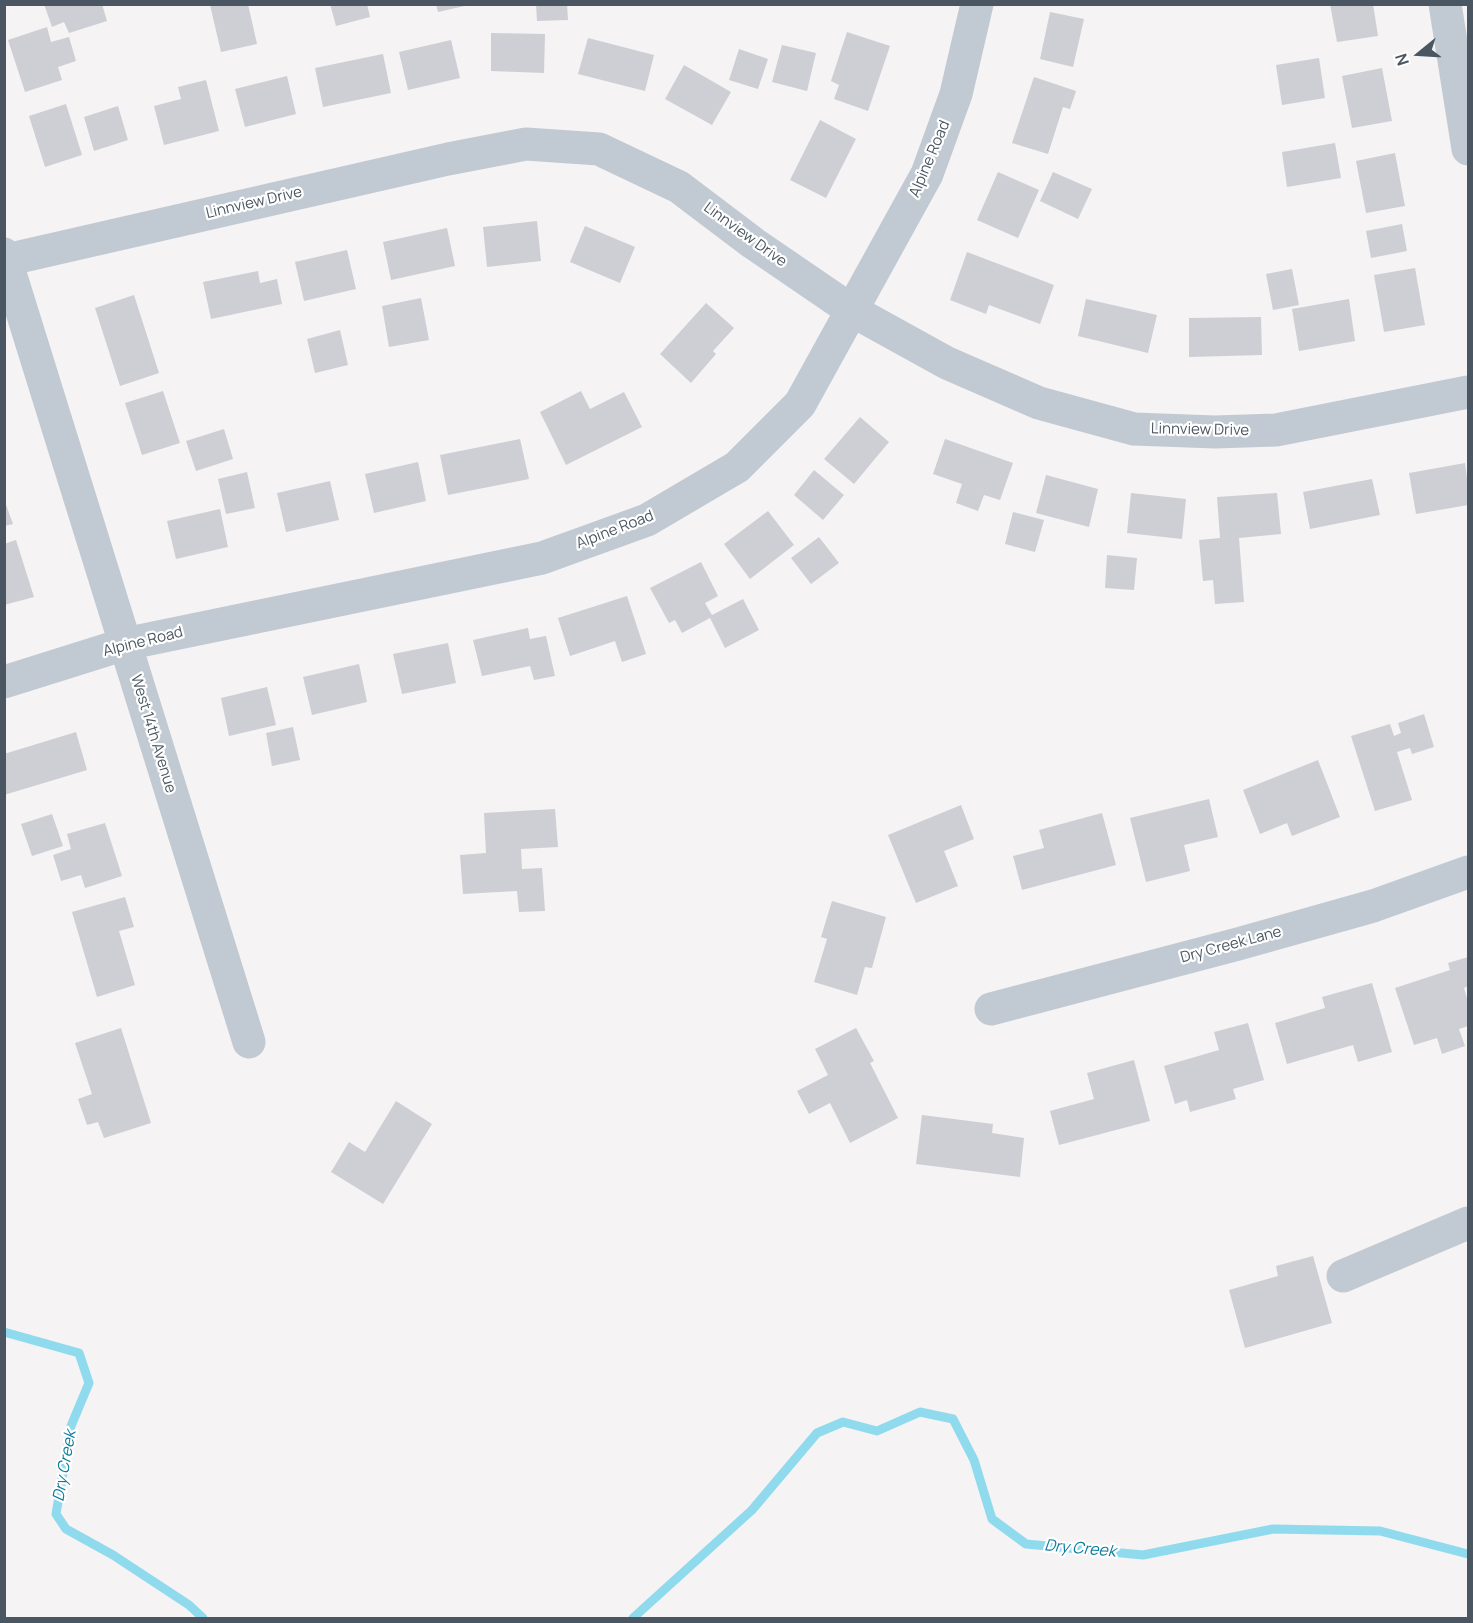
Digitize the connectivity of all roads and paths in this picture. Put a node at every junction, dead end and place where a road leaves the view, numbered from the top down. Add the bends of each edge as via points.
1 (978, 4) edge
2 (1445, 4) edge
3 (1468, 149) edge
4 (5, 257) edge
5 (851, 310) junction
6 (1468, 392) edge
7 (125, 644) junction
8 (4, 682) edge
9 (1468, 872) edge
10 (990, 1009) dead end
11 (249, 1042) dead end
12 (1468, 1222) edge
13 (1343, 1276) dead end

1 - 5 street, Alpine Road via 956,94 927,174
2 - 3 street
4 - 5 street, Linnview Drive via 526,144 598,149 679,187
4 - 7 street, West 14th Avenue
5 - 6 street, Linnview Drive via 946,363 1039,404 1134,429 1276,430
5 - 7 street, Alpine Road via 800,404 737,467 647,520 542,558
7 - 8 street, Alpine Road
7 - 11 street, West 14th Avenue
9 - 10 street, Dry Creek Lane via 1361,909
12 - 13 street

